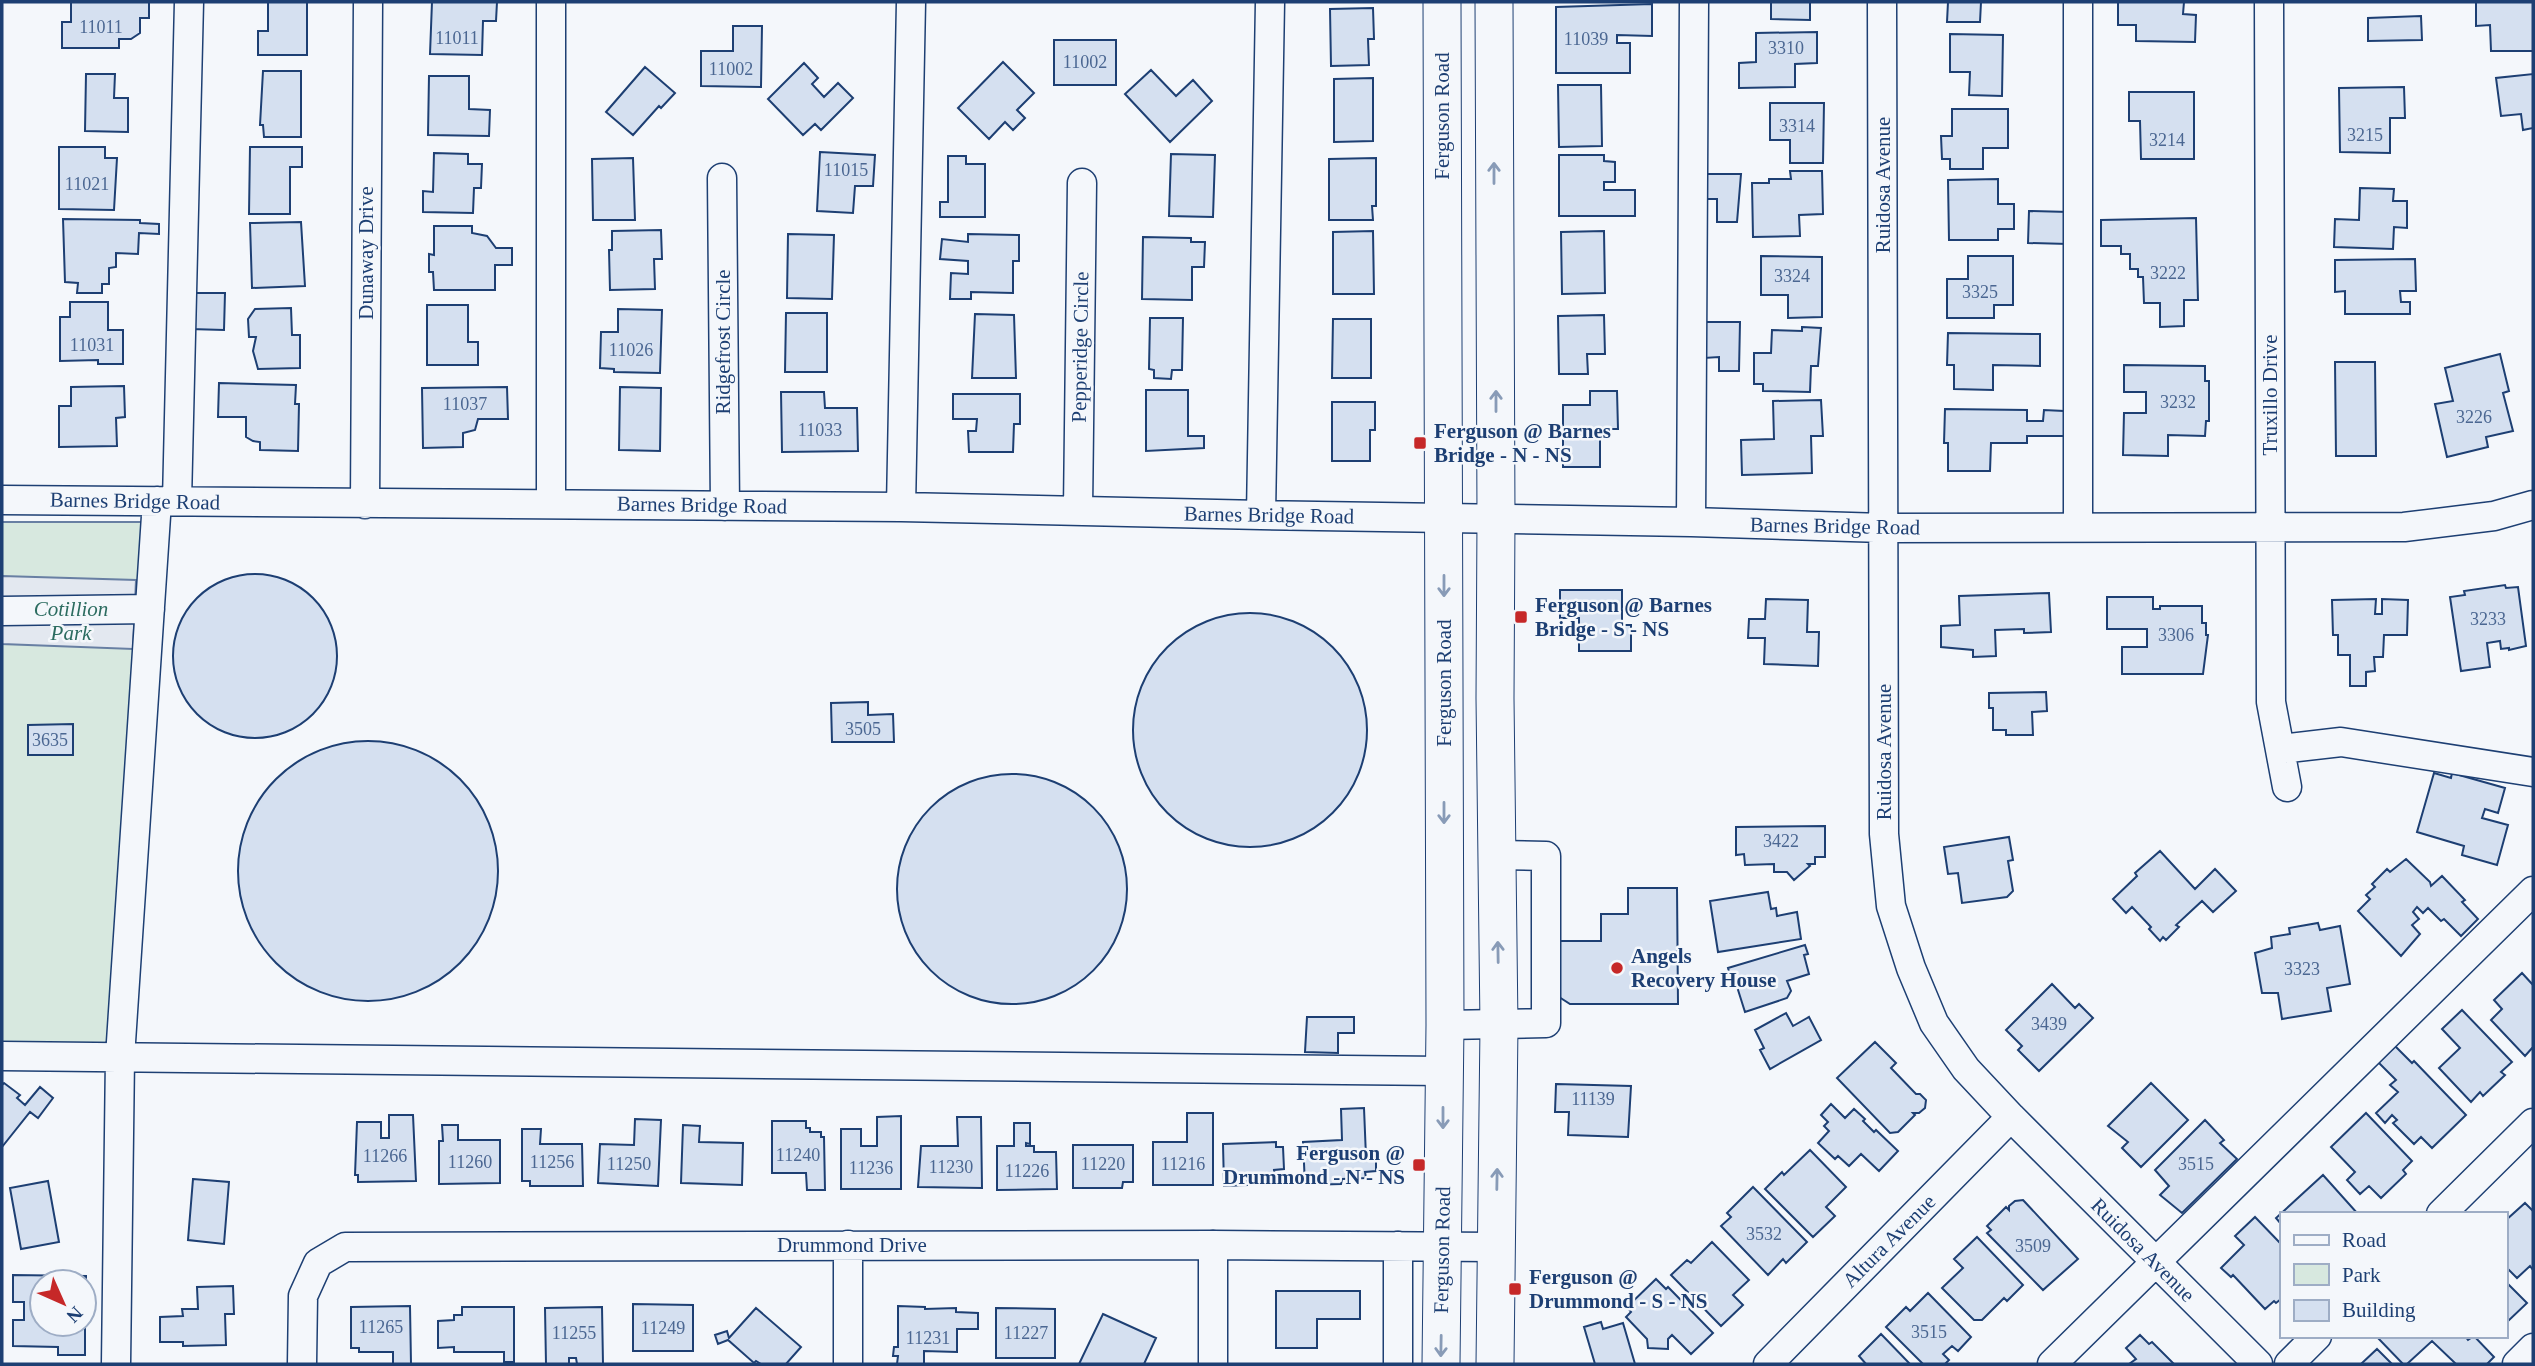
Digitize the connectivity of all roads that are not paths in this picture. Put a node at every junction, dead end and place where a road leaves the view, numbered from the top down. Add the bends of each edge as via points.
1 (189, 2) edge
2 (368, 2) edge
3 (551, 2) edge
4 (911, 2) edge
5 (1269, 2) edge
6 (1442, 2) edge
7 (1494, 2) edge
8 (1694, 2) edge
9 (1882, 2) edge
10 (2078, 2) edge
11 (2269, 2) edge
12 (722, 178) dead end
13 (1082, 183) dead end
14 (2, 500) edge
15 (167, 501) junction
16 (551, 503) junction
17 (365, 504) junction
18 (2533, 505) edge
19 (724, 506) junction
20 (901, 507) junction
21 (1078, 510) junction
22 (1261, 515) junction
23 (1445, 518) junction
24 (1496, 518) junction
25 (1691, 522) junction
26 (2078, 527) junction
27 (1883, 528) junction
28 (2271, 528) junction
29 (150, 609) junction
30 (2, 611) edge
31 (2280, 749) junction
32 (2533, 772) edge
33 (2287, 787) dead end
34 (1496, 855) junction
35 (2533, 891) edge
36 (1445, 1025) junction
37 (1499, 1026) junction
38 (2, 1056) edge
39 (120, 1057) junction
40 (1443, 1071) junction
41 (2011, 1117) junction
42 (2533, 1123) edge
43 (2443, 1212) edge
44 (1213, 1244) junction
45 (848, 1245) junction
46 (1398, 1246) junction
47 (1442, 1246) junction
48 (1496, 1247) junction
49 (2155, 1262) junction
50 (2315, 1338) edge
51 (2533, 1348) edge
52 (117, 1364) edge
53 (302, 1364) edge
54 (848, 1364) edge
55 (1213, 1364) edge
56 (1398, 1364) edge
57 (1441, 1364) edge
58 (1495, 1364) edge
59 (1768, 1364) edge
60 (2052, 1364) edge
61 (2259, 1364) edge
62 (2289, 1364) edge
63 (2517, 1364) edge

1 - 15 street
2 - 17 street, Dunaway Drive
3 - 16 street
4 - 20 street
5 - 22 street
6 - 23 main road, Ferguson Road
24 -> 7 main road
8 - 25 street
9 - 27 street, Ruidosa Avenue
10 - 26 street
11 - 28 street, Truxillo Drive
12 - 19 street, Ridgefrost Circle
13 - 21 street, Pepperidge Circle
14 - 15 street, Barnes Bridge Road
15 - 17 street, Barnes Bridge Road
15 - 29 street
16 - 17 street, Barnes Bridge Road
16 - 19 street, Barnes Bridge Road
18 - 28 street, Barnes Bridge Road via 2494,516 2404,527
19 - 20 street, Barnes Bridge Road
20 - 21 street, Barnes Bridge Road
21 - 22 street, Barnes Bridge Road
22 - 23 street, Barnes Bridge Road
23 - 24 street, Barnes Bridge Road
23 -> 36 main road, Ferguson Road
24 - 25 street, Barnes Bridge Road
24 - 34 main road
25 - 27 street, Barnes Bridge Road
26 - 27 street, Barnes Bridge Road
26 - 28 street, Barnes Bridge Road
27 - 41 street, Ruidosa Avenue via 1884,834 1891,906 1934,1023 1966,1069
28 - 31 street, Truxillo Drive via 2271,702
29 - 30 street
29 - 39 street
31 - 32 street via 2342,742
31 - 33 street, Truxillo Drive
37 -> 34 main road
34 - 37 street via 1546,856 1546,1023
35 - 49 street
36 - 37 street
36 - 40 main road, Ferguson Road
48 -> 37 main road
38 - 39 street
39 - 40 street
39 - 52 street
40 -> 47 main road, Ferguson Road
41 - 49 street, Ruidosa Avenue
41 - 59 street, Altura Avenue
42 - 43 street
44 - 45 street, Drummond Drive
44 - 46 street, Drummond Drive
44 - 55 street
45 - 53 street, Drummond Drive via 345,1247 318,1263 303,1296
45 - 54 street
46 - 47 street, Drummond Drive
46 - 56 street
47 - 48 street, Drummond Drive
47 -> 57 main road, Ferguson Road
48 - 58 main road
49 - 60 street
49 - 61 street, Ruidosa Avenue
50 - 62 street
51 - 63 street

